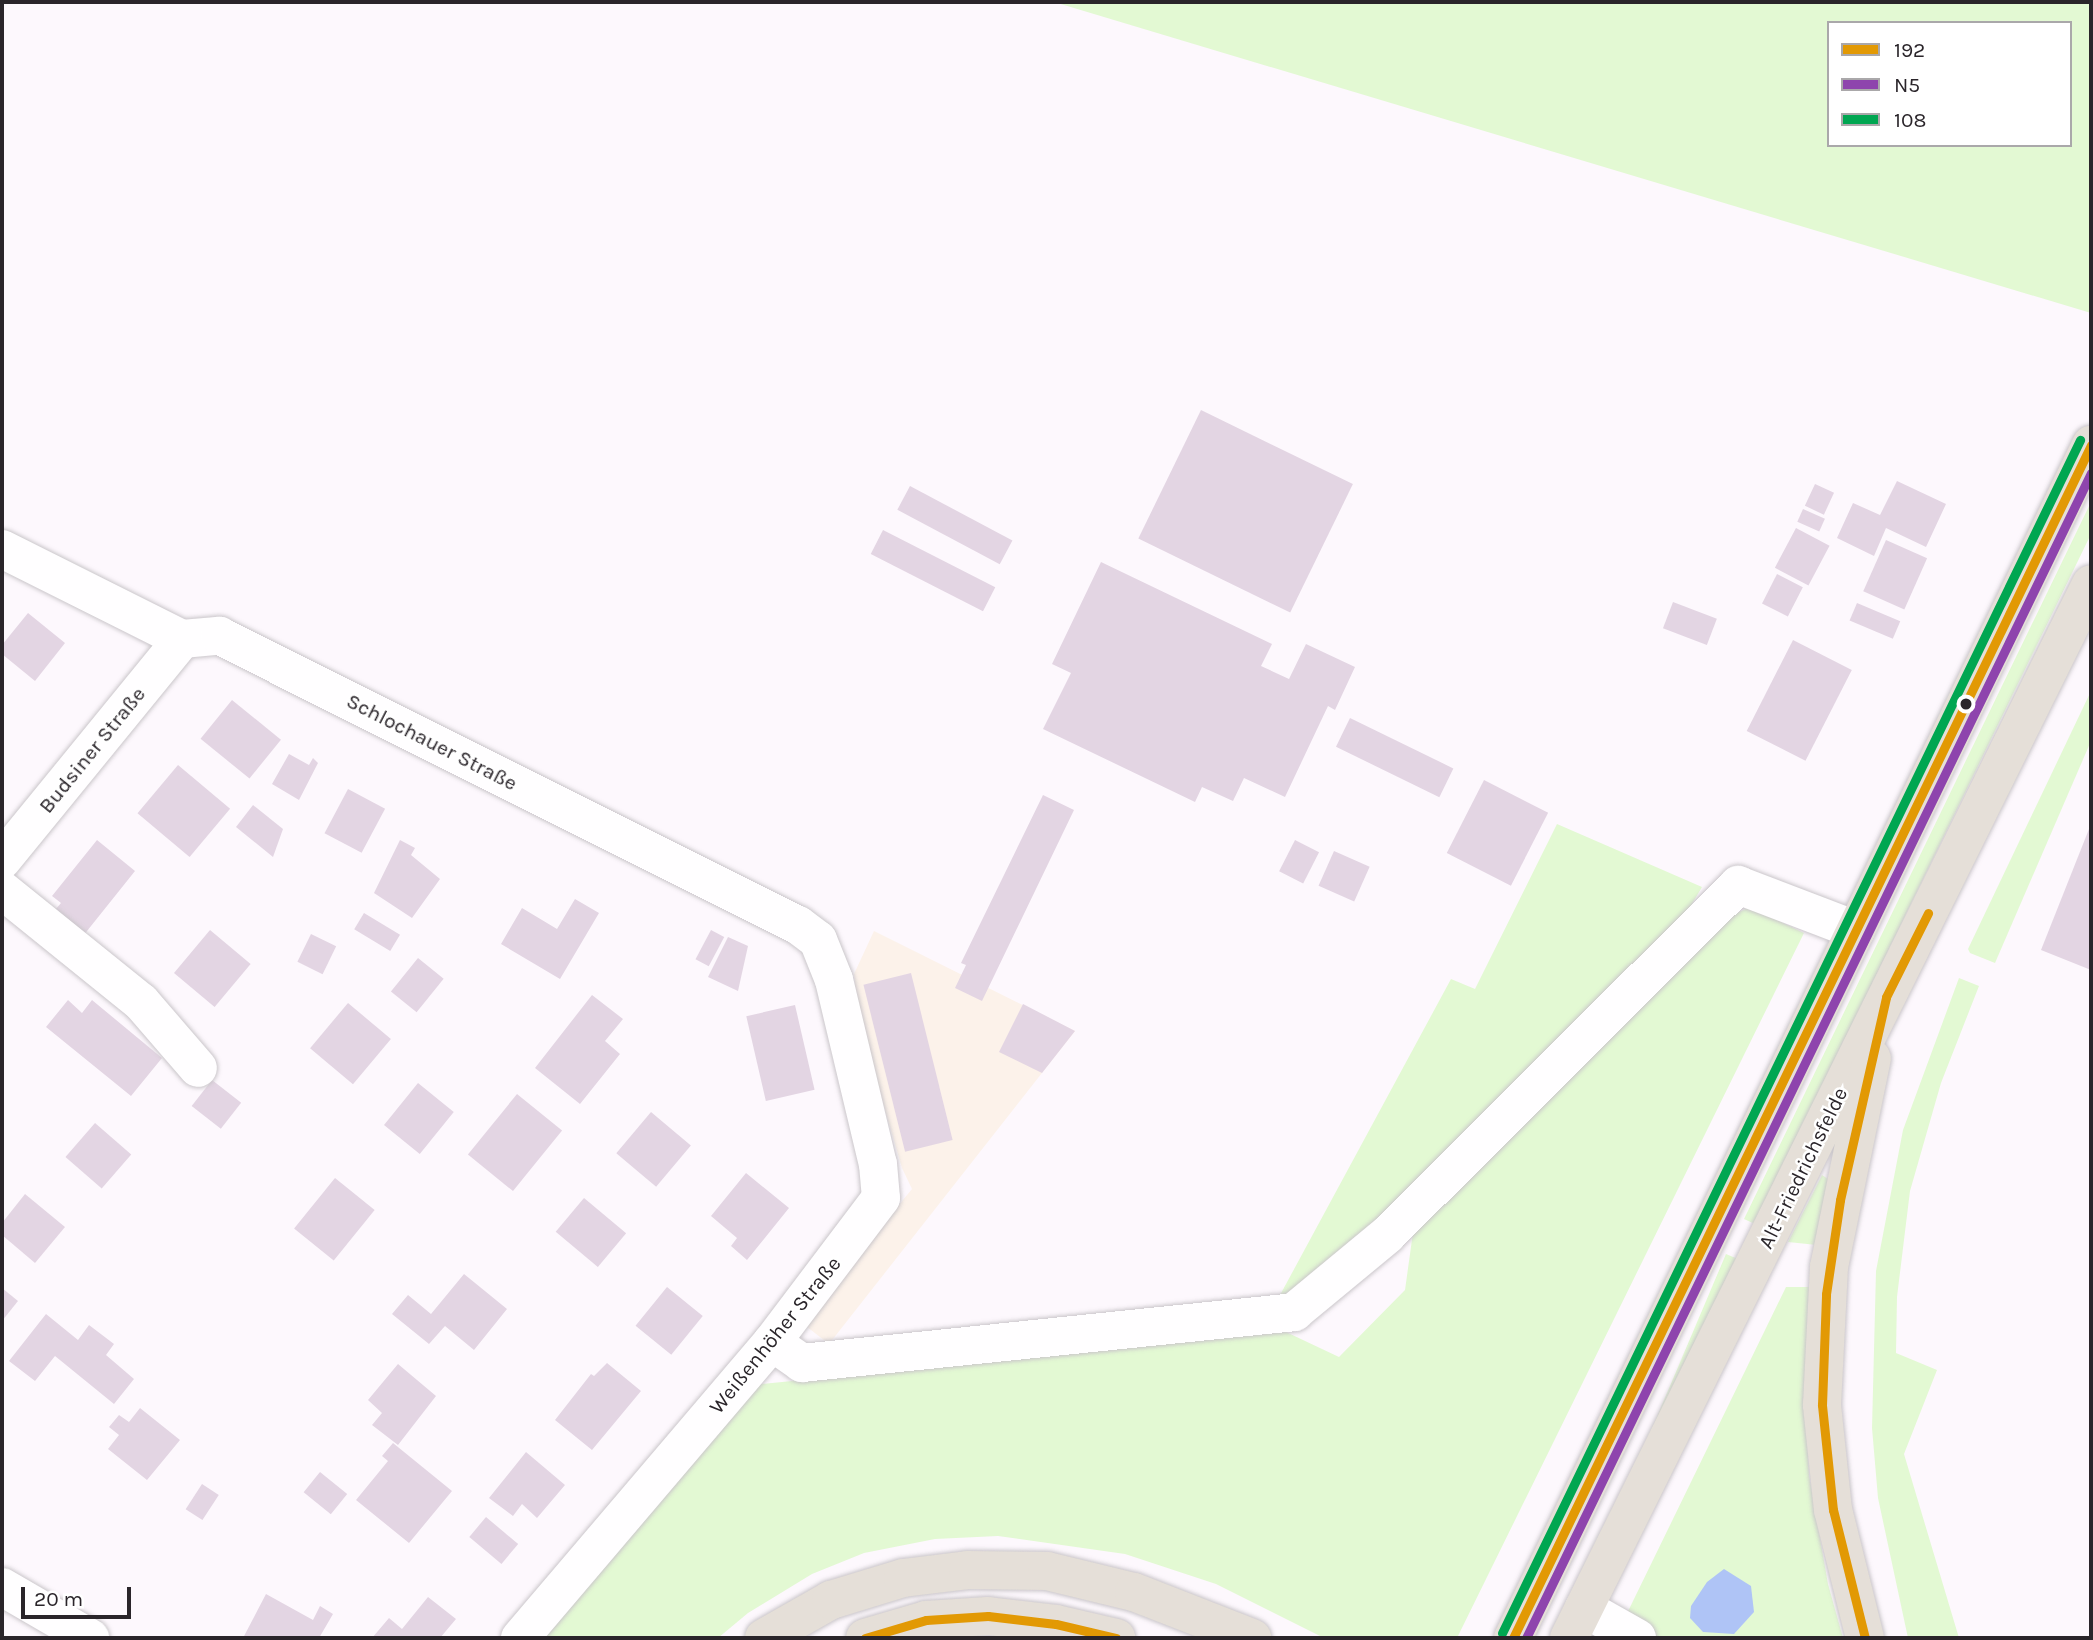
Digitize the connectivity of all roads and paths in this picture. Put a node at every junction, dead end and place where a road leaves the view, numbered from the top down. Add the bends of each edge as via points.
1 (2091, 445) edge
2 (2, 549) edge
3 (2091, 584) edge
4 (182, 639) junction
5 (2, 860) edge
6 (2, 890) edge
7 (1856, 930) junction
8 (834, 980) joint
9 (1886, 997) junction
10 (198, 1068) dead end
11 (772, 1342) junction
12 (2, 1587) edge
13 (1576, 1623) edge
14 (90, 1638) edge
15 (520, 1638) edge
16 (764, 1638) edge
17 (865, 1638) edge
18 (1116, 1638) edge
19 (1252, 1638) edge
20 (1513, 1638) edge
21 (1637, 1638) edge
22 (1865, 1638) edge

1 - 7 main road
2 - 4 street
3 - 9 main road, Alt-Friedrichsfelde
4 - 5 street, Budsiner Straße
4 - 8 street, Schlochauer Straße via 220,636 798,925 818,940
6 - 10 street via 141,1002
7 - 11 street via 1738,885 1387,1235 1294,1312 802,1363
7 - 20 main road
8 - 11 street, Weißenhöher Straße via 878,1164 881,1198
9 - 13 main road, Alt-Friedrichsfelde
9 - 22 main road via 1829,1267 1822,1405 1833,1510
11 - 15 street, Weißenhöher Straße
12 - 14 street
13 - 21 street
16 - 19 main road via 831,1600 903,1578 968,1570 1047,1571 1134,1592
17 - 18 main road via 926,1620 988,1616 1056,1624

